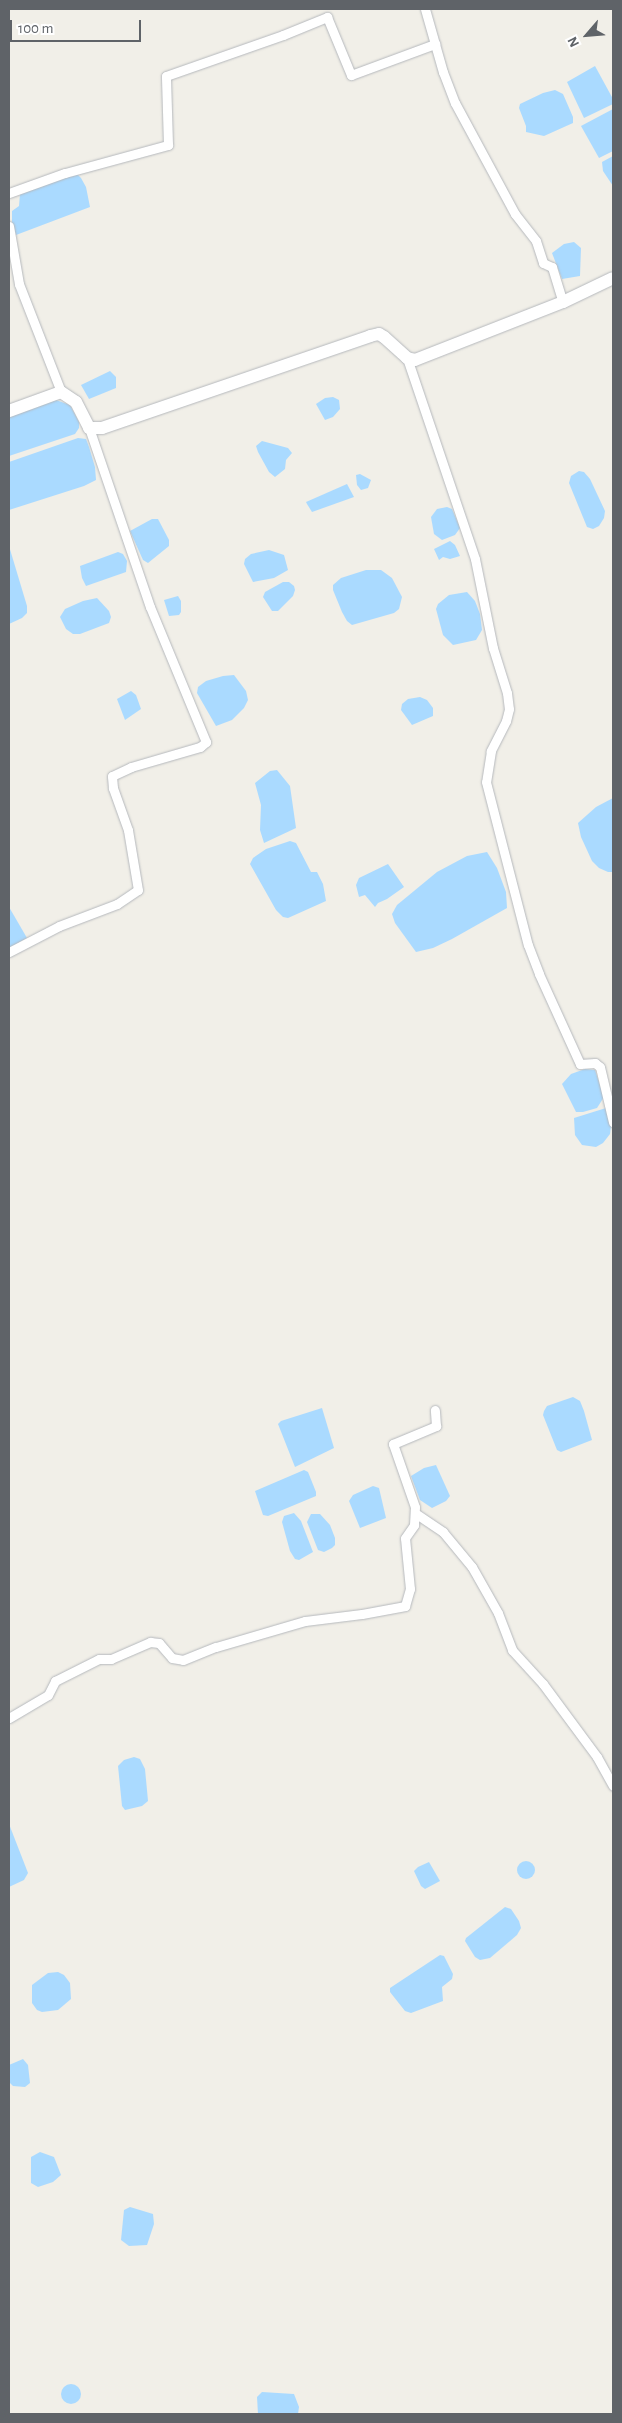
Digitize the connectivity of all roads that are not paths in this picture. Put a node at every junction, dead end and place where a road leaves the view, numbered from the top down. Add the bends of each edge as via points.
1 (425, 9) edge
2 (435, 44) junction
3 (9, 192) edge
4 (9, 226) edge
5 (613, 278) edge
6 (563, 302) junction
7 (407, 358) junction
8 (61, 392) junction
9 (9, 411) edge
10 (89, 428) junction
11 (9, 952) edge
12 (613, 1122) edge
13 (435, 1410) dead end
14 (415, 1512) junction
15 (9, 1718) edge
16 (613, 1786) edge

1 - 2 street
2 - 3 street via 351,75 327,17 166,76 168,145
2 - 6 street via 443,72 466,125 515,214 536,241 544,263 552,267
4 - 8 street via 19,284
5 - 6 main road
6 - 7 main road via 445,350 415,360
7 - 10 main road via 379,334 102,428
7 - 12 street via 475,559 493,648 507,693 509,709 491,751 486,782 528,945 580,1064 595,1063 600,1067
8 - 9 main road
8 - 10 main road via 76,402
10 - 11 street via 150,607 206,742 200,747 131,767 112,776 128,830 138,890 117,904 59,926
13 - 14 street via 436,1426 393,1444
14 - 15 street via 414,1525 404,1538 410,1589 405,1606 306,1621 183,1660 172,1658 160,1643 150,1642 111,1659 99,1659 55,1681 48,1695
14 - 16 street via 443,1532 472,1566 498,1613 512,1650 555,1700 597,1757

